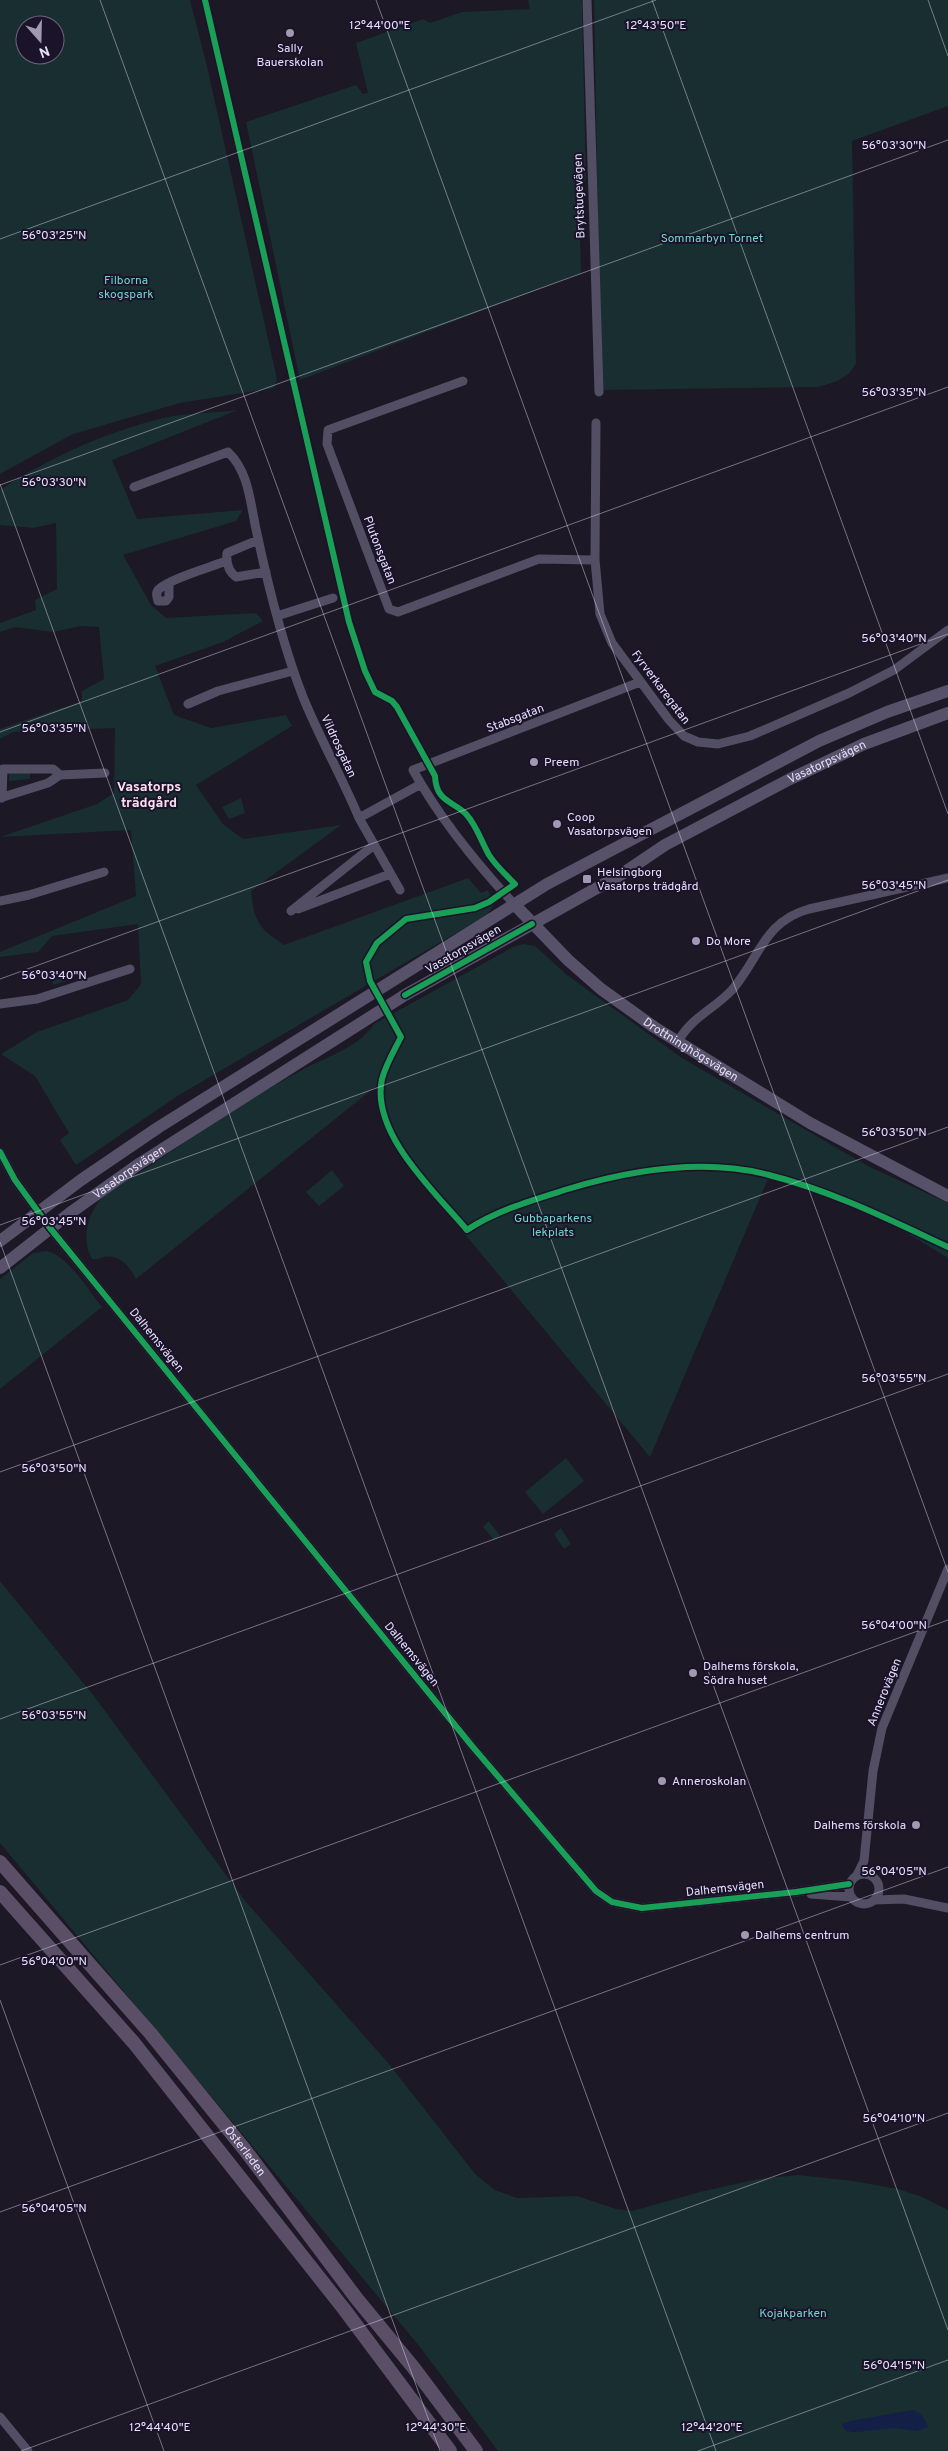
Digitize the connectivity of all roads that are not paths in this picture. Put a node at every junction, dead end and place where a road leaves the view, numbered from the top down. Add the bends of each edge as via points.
1 (587, 0) edge
2 (462, 381) dead end
3 (599, 392) dead end
4 (596, 423) dead end
5 (134, 487) dead end
6 (258, 540) junction
7 (595, 560) junction
8 (226, 561) junction
9 (266, 572) junction
10 (169, 584) dead end
11 (333, 598) dead end
12 (277, 616) junction
13 (948, 630) edge
14 (293, 671) junction
15 (640, 682) junction
16 (948, 690) edge
17 (188, 704) dead end
18 (948, 713) edge
19 (105, 772) dead end
20 (60, 775) junction
21 (421, 784) junction
22 (1, 798) edge
23 (359, 818) junction
24 (374, 845) junction
25 (104, 872) dead end
26 (390, 874) junction
27 (948, 878) edge
28 (400, 890) dead end
29 (0, 901) edge
30 (514, 904) junction
31 (532, 924) junction
32 (130, 969) dead end
33 (0, 1004) edge
34 (677, 1042) junction
35 (0, 1152) edge
36 (889, 1165) junction
37 (948, 1186) edge
38 (948, 1196) edge
39 (38, 1211) junction
40 (50, 1228) junction
41 (0, 1241) edge
42 (0, 1268) edge
43 (948, 1569) edge
44 (0, 1858) edge
45 (864, 1861) junction
46 (0, 1862) edge
47 (857, 1875) junction
48 (871, 1875) junction
49 (19, 1882) junction
50 (849, 1884) junction
51 (879, 1886) junction
52 (0, 1892) edge
53 (796, 1892) junction
54 (851, 1897) junction
55 (897, 1899) junction
56 (874, 1900) junction
57 (948, 1908) edge
58 (0, 2417) edge
59 (28, 2451) edge
60 (450, 2451) edge
61 (477, 2451) edge

1 - 3 street, Brytstugevägen
2 - 7 street, Plutonsgatan via 328,430 326,444 389,609 398,612 539,559
4 - 7 street, Fyrverkaregatan
5 - 6 street, Vildrosgatan via 228,452 244,474
6 - 8 street via 227,553
6 - 9 street, Vildrosgatan
7 - 15 street, Fyrverkaregatan via 598,606 604,627
8 - 9 street via 236,577
8 - 10 street
9 - 12 street, Vildrosgatan
11 - 12 street
12 - 14 street, Vildrosgatan
13 - 15 street, Fyrverkaregatan via 894,670 849,693 730,743 705,743 684,736
14 - 17 street via 218,691
14 - 23 street, Vildrosgatan via 323,744
15 - 21 street, Stabsgatan via 413,770
16 - 30 main road, Vasatorpsvägen via 819,741 577,867
18 - 31 main road, Vasatorpsvägen via 864,744 798,774 665,845 622,874
19 - 20 street
20 - 22 street via 48,783
20 - 22 street via 53,769 3,769
21 - 23 street
21 - 30 street via 486,873
23 - 24 street, Vildrosgatan
24 - 26 street, Vildrosgatan
24 - 26 street via 291,911
25 - 29 street
26 - 28 street, Vildrosgatan
27 - 34 street via 789,916 770,932 732,990 692,1021
30 - 31 main road, Drottninghögsvägen
30 - 39 main road, Vasatorpsvägen via 210,1094
31 - 34 main road, Drottninghögsvägen via 601,989
31 - 40 main road, Vasatorpsvägen via 406,995 293,1065 139,1164
32 - 33 street via 37,999
34 - 36 main road, Drottninghögsvägen via 810,1123
35 - 39 street, Dalhemsvägen via 7,1168
36 - 37 main road, Drottninghögsvägen
36 - 38 main road, Drottninghögsvägen
39 - 40 street, Dalhemsvägen
39 - 41 main road, Vasatorpsvägen
40 - 42 main road, Vasatorpsvägen
40 - 53 street, Dalhemsvägen via 472,1746 596,1892 612,1902 642,1908
43 - 45 street, Annerovägen via 882,1728 873,1771
44 - 49 main road
45 - 47 street, Annerovägen
45 - 48 street
46 - 49 main road, Österleden
47 - 48 street
47 - 50 street
48 - 51 street
49 - 61 main road, Österleden via 151,2034 245,2150
50 - 53 street, Dalhemsvägen
50 - 54 street
51 - 55 street
51 - 56 street
52 - 60 main road, Österleden via 134,2043 344,2309
53 - 54 street, Dalhemsvägen
54 - 56 street via 859,1903
55 - 56 street
55 - 57 street
58 - 59 street

